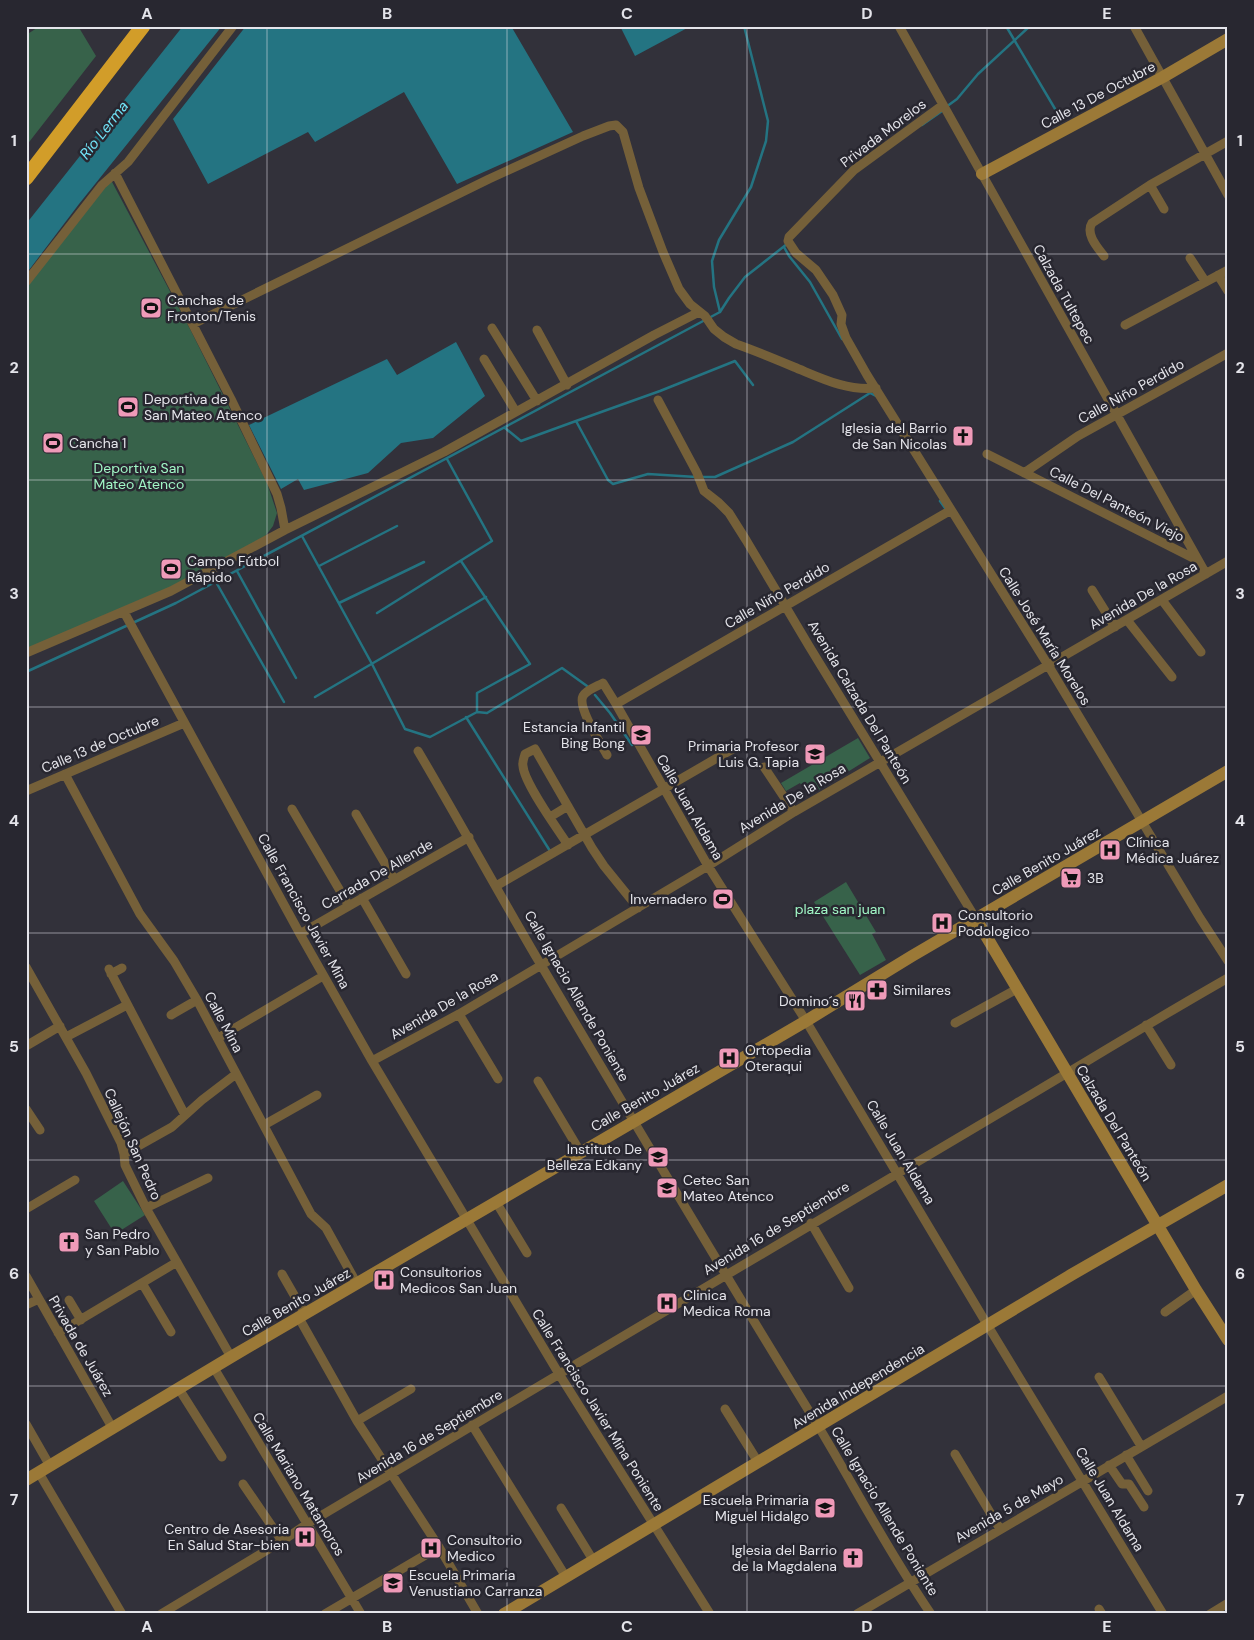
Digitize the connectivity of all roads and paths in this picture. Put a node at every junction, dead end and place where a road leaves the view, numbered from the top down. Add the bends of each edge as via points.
1 (132, 26) edge
2 (144, 26) edge
3 (233, 26) edge
4 (899, 26) edge
5 (1134, 26) edge
6 (1228, 39) edge
7 (1163, 77) junction
8 (943, 105) junction
9 (1228, 141) edge
10 (1206, 154) junction
11 (26, 162) edge
12 (115, 173) junction
13 (982, 174) junction
14 (26, 178) edge
15 (1150, 185) junction
16 (1228, 195) edge
17 (1164, 209) dead end
18 (1104, 256) dead end
19 (1190, 258) dead end
20 (1228, 270) edge
21 (1218, 275) junction
22 (1205, 281) junction
23 (26, 282) edge
24 (1228, 291) edge
25 (702, 314) junction
26 (193, 324) junction
27 (841, 324) joint
28 (1125, 325) dead end
29 (492, 328) dead end
30 (537, 330) dead end
31 (1228, 353) edge
32 (484, 359) dead end
33 (567, 385) junction
34 (876, 388) junction
35 (658, 400) dead end
36 (537, 401) junction
37 (516, 412) junction
38 (1116, 415) junction
39 (987, 454) dead end
40 (1024, 473) junction
41 (951, 510) junction
42 (285, 530) junction
43 (1198, 560) junction
44 (1226, 566) edge
45 (1206, 574) junction
46 (1092, 590) dead end
47 (1162, 600) junction
48 (786, 606) junction
49 (126, 616) junction
50 (1127, 620) junction
51 (1115, 627) junction
52 (1201, 652) dead end
53 (26, 653) edge
54 (1048, 665) junction
55 (1172, 677) dead end
56 (616, 704) junction
57 (184, 723) junction
58 (736, 747) dead end
59 (418, 751) dead end
60 (607, 755) dead end
61 (881, 762) junction
62 (764, 767) dead end
63 (1228, 771) edge
64 (65, 774) junction
65 (664, 788) junction
66 (26, 791) edge
67 (568, 806) junction
68 (292, 809) dead end
69 (794, 812) junction
70 (356, 814) dead end
71 (550, 818) junction
72 (1143, 822) junction
73 (585, 836) junction
74 (469, 837) junction
75 (568, 845) junction
76 (708, 866) junction
77 (394, 879) junction
78 (496, 886) junction
79 (362, 898) junction
80 (349, 906) junction
81 (638, 908) junction
82 (976, 919) junction
83 (300, 934) junction
84 (1228, 962) edge
85 (541, 964) junction
86 (26, 967) edge
87 (122, 968) dead end
88 (406, 974) dead end
89 (323, 976) junction
90 (1228, 978) edge
91 (1016, 989) junction
92 (197, 1000) junction
93 (127, 1006) junction
94 (459, 1014) junction
95 (171, 1015) dead end
96 (806, 1021) junction
97 (955, 1023) dead end
98 (1146, 1025) junction
99 (60, 1026) junction
100 (66, 1037) junction
101 (218, 1038) junction
102 (26, 1046) edge
103 (372, 1061) junction
104 (1170, 1065) dead end
105 (1067, 1073) junction
106 (236, 1074) junction
107 (498, 1079) dead end
108 (538, 1081) dead end
109 (317, 1095) dead end
110 (26, 1110) edge
111 (185, 1115) junction
112 (634, 1121) junction
113 (264, 1125) junction
114 (40, 1130) dead end
115 (580, 1153) junction
116 (124, 1154) junction
117 (897, 1173) junction
118 (208, 1178) dead end
119 (75, 1180) dead end
120 (1228, 1185) edge
121 (496, 1202) junction
122 (146, 1208) junction
123 (26, 1209) edge
124 (466, 1219) junction
125 (811, 1224) junction
126 (1158, 1226) junction
127 (527, 1253) dead end
128 (177, 1262) junction
129 (282, 1274) dead end
130 (726, 1274) junction
131 (26, 1276) edge
132 (142, 1283) junction
133 (357, 1284) junction
134 (849, 1288) dead end
135 (1196, 1290) junction
136 (39, 1298) junction
137 (69, 1300) dead end
138 (26, 1305) edge
139 (1165, 1312) dead end
140 (302, 1316) junction
141 (81, 1320) junction
142 (988, 1326) junction
143 (171, 1332) dead end
144 (58, 1333) junction
145 (1228, 1340) edge
146 (231, 1357) junction
147 (214, 1368) junction
148 (558, 1374) junction
149 (1099, 1377) dead end
150 (179, 1389) junction
151 (412, 1389) dead end
152 (1228, 1396) edge
153 (725, 1409) dead end
154 (358, 1421) junction
155 (26, 1424) edge
156 (472, 1425) junction
157 (818, 1426) junction
158 (113, 1429) junction
159 (1141, 1446) junction
160 (955, 1454) dead end
161 (1126, 1455) junction
162 (222, 1457) dead end
163 (758, 1462) junction
164 (1109, 1464) junction
165 (44, 1469) junction
166 (391, 1474) junction
167 (26, 1480) edge
168 (1083, 1481) junction
169 (243, 1484) dead end
170 (1148, 1491) dead end
171 (1144, 1507) dead end
172 (561, 1508) dead end
173 (307, 1524) junction
174 (653, 1524) junction
175 (1000, 1529) junction
176 (282, 1541) junction
177 (439, 1547) junction
178 (593, 1560) junction
179 (566, 1577) junction
180 (909, 1582) junction
181 (352, 1599) junction
182 (1228, 1603) edge
183 (122, 1614) edge
184 (161, 1614) edge
185 (325, 1614) edge
186 (361, 1614) edge
187 (478, 1614) edge
188 (504, 1614) edge
189 (710, 1614) edge
190 (857, 1614) edge
191 (931, 1614) edge
192 (1163, 1614) edge
193 (1210, 1614) edge

1 - 11 highway
2 - 14 highway
3 - 12 street via 128,162
4 - 8 street, Calzada Tultepec
5 - 7 street
6 - 7 main road, Calle 13 De Octubre
7 - 10 street
7 - 13 main road, Calle 13 De Octubre
8 - 13 street, Calzada Tultepec
8 - 27 street, Privada Morelos via 854,170 788,239 796,253 816,270 833,295 842,315
9 - 10 street
10 - 15 street
10 - 16 street
12 - 23 street
12 - 26 street
13 - 38 street, Calzada Tultepec
15 - 17 street
15 - 18 street via 1092,223 1090,234
19 - 22 street
20 - 21 street
21 - 22 street
21 - 24 street
22 - 28 street
25 - 26 street via 685,296 672,273 639,188 623,132 614,125 488,179
25 - 33 street via 638,344
25 - 34 street via 714,329 736,344 847,387
26 - 42 street via 277,494
27 - 34 street, Calle José María Morelos
29 - 36 street
30 - 33 street
31 - 38 street, Calle Niño Perdido
32 - 37 street
33 - 36 street
34 - 41 street, Calle José María Morelos
35 - 48 street, Avenida Calzada Del Panteón via 701,485 728,513
36 - 37 street
37 - 42 street via 444,452
38 - 40 street, Calle Niño Perdido via 1078,436
38 - 43 street, Calzada Tultepec
39 - 40 street, Calle Del Panteón Viejo
40 - 43 street, Calle Del Panteón Viejo
41 - 48 street, Calle Niño Perdido
41 - 54 street, Calle José María Morelos
42 - 49 street
43 - 45 street, Calzada Tultepec
44 - 45 street, Avenida De la Rosa
45 - 47 street, Avenida De la Rosa
46 - 51 street
47 - 50 street, Avenida De la Rosa
47 - 52 street
48 - 56 street, Calle Niño Perdido
48 - 61 street, Avenida Calzada Del Panteón
49 - 53 street
49 - 57 street, Calle Francisco Javier Mina
50 - 51 street, Avenida De la Rosa
50 - 55 street
51 - 54 street, Avenida De la Rosa
54 - 61 street, Avenida De la Rosa
54 - 72 street, Calle José María Morelos
56 - 60 street, Calle Juan Aldama via 603,683 582,697 585,712
56 - 65 street, Calle Juan Aldama
57 - 64 street, Calle 13 de Octubre
57 - 83 street, Calle Francisco Javier Mina
58 - 65 street
59 - 74 street, Calle Ignacio Allende Poniente
61 - 69 street, Avenida De la Rosa
61 - 82 street, Avenida Calzada Del Panteón
62 - 69 street
63 - 72 main road, Calle Benito Juárez
64 - 66 street, Calle 13 de Octubre
64 - 92 street, Calle Mina via 140,914
65 - 73 street
65 - 76 street, Calle Juan Aldama
67 - 71 street
67 - 71 street via 535,749 526,754 523,768 528,782
67 - 73 street
68 - 80 street
69 - 76 street, Avenida De la Rosa
70 - 77 street
71 - 75 street
72 - 82 main road, Calle Benito Juárez
72 - 84 street, Calle José María Morelos
73 - 75 street
73 - 81 street
74 - 77 street, Cerrada De Allende
74 - 78 street, Calle Ignacio Allende Poniente
75 - 78 street
76 - 81 street, Avenida De la Rosa
76 - 96 street, Calle Juan Aldama
77 - 79 street, Cerrada De Allende
78 - 85 street, Calle Ignacio Allende Poniente
79 - 80 street, Cerrada De Allende
79 - 88 street
80 - 83 street, Cerrada De Allende
81 - 85 street, Avenida De la Rosa
82 - 91 main road, Calzada Del Panteón
82 - 96 main road, Calle Benito Juárez
83 - 89 street, Calle Francisco Javier Mina
85 - 94 street, Avenida De la Rosa
85 - 112 street, Calle Ignacio Allende Poniente
86 - 99 street, Callejón San Pedro
87 - 93 street via 110,972
89 - 101 street
89 - 103 street, Calle Francisco Javier Mina
90 - 98 street, Avenida 16 de Septiembre
91 - 97 street
91 - 105 main road, Calzada Del Panteón
92 - 95 street
92 - 101 street, Calle Mina
93 - 100 street
93 - 111 street
94 - 103 street, Avenida De la Rosa
94 - 107 street
96 - 112 main road, Calle Benito Juárez
96 - 117 street, Calle Juan Aldama
98 - 104 street
98 - 105 street, Avenida 16 de Septiembre
99 - 100 street, Callejón San Pedro
99 - 102 street
100 - 116 street, Callejón San Pedro
101 - 106 street, Calle Mina
103 - 124 street, Calle Francisco Javier Mina
105 - 117 street, Avenida 16 de Septiembre
105 - 126 main road, Calzada Del Panteón
106 - 111 street
106 - 113 street, Calle Mina
108 - 115 street
109 - 113 street
110 - 114 street
111 - 116 street via 172,1127
112 - 115 main road, Calle Benito Juárez
112 - 130 street, Calle Ignacio Allende Poniente
113 - 133 street, Calle Mina via 311,1214 326,1228
115 - 121 main road, Calle Benito Juárez
116 - 122 street, Callejón San Pedro via 125,1164
117 - 125 street, Avenida 16 de Septiembre
117 - 142 street, Calle Juan Aldama
118 - 122 street
119 - 123 street
120 - 126 main road, Avenida Independencia
121 - 124 main road, Calle Benito Juárez
121 - 127 street
122 - 128 street, Callejón San Pedro
124 - 133 main road, Calle Benito Juárez
124 - 148 street, Calle Francisco Javier Mina Poniente
125 - 130 street, Avenida 16 de Septiembre
125 - 134 street
126 - 135 main road, Calzada Del Panteón
126 - 142 main road, Avenida Independencia
128 - 132 street
128 - 146 street, Callejón San Pedro
129 - 140 street
130 - 148 street, Avenida 16 de Septiembre
130 - 157 street, Calle Ignacio Allende Poniente
131 - 136 street, Privada de Juárez
132 - 141 street
132 - 143 street
133 - 140 main road, Calle Benito Juárez
135 - 139 street
135 - 145 main road, Calzada Del Panteón
136 - 138 street
136 - 144 street, Privada de Juárez
137 - 141 street
140 - 146 main road, Calle Benito Juárez
140 - 154 street
141 - 144 street
142 - 157 main road, Avenida Independencia
142 - 168 street, Calle Juan Aldama
144 - 158 street, Privada de Juárez
146 - 147 main road, Calle Benito Juárez
147 - 150 main road, Calle Benito Juárez
147 - 173 street, Calle Mariano Matamoros
148 - 156 street, Avenida 16 de Septiembre
148 - 174 street, Calle Francisco Javier Mina Poniente
149 - 159 street
150 - 158 main road, Calle Benito Juárez
150 - 162 street
151 - 154 street
152 - 159 street, Avenida 5 de Mayo
153 - 163 street
154 - 166 street
155 - 165 street
156 - 166 street, Avenida 16 de Septiembre
156 - 179 street
157 - 163 main road, Avenida Independencia
157 - 180 street, Calle Ignacio Allende Poniente
158 - 165 main road, Calle Benito Juárez
159 - 161 street, Avenida 5 de Mayo
160 - 175 street
161 - 164 street, Avenida 5 de Mayo
161 - 170 street
163 - 174 main road, Avenida Independencia
164 - 168 street, Avenida 5 de Mayo
164 - 171 street via 1122,1484 1129,1484
165 - 167 main road, Calle Benito Juárez
165 - 183 street
166 - 173 street, Avenida 16 de Septiembre
166 - 177 street
168 - 175 street, Avenida 5 de Mayo
168 - 192 street, Calle Juan Aldama
169 - 176 street
172 - 178 street
173 - 176 street, Avenida 16 de Septiembre
173 - 181 street, Calle Mariano Matamoros
174 - 178 main road, Avenida Independencia
174 - 189 street, Calle Francisco Javier Mina Poniente
175 - 180 street, Avenida 5 de Mayo
176 - 184 street, Avenida 16 de Septiembre
177 - 181 street
177 - 187 street
178 - 179 main road, Avenida Independencia
179 - 188 main road, Avenida Independencia
180 - 190 street, Avenida 5 de Mayo
180 - 191 street, Calle Ignacio Allende Poniente
181 - 185 street
181 - 186 street, Calle Mariano Matamoros
182 - 193 street

